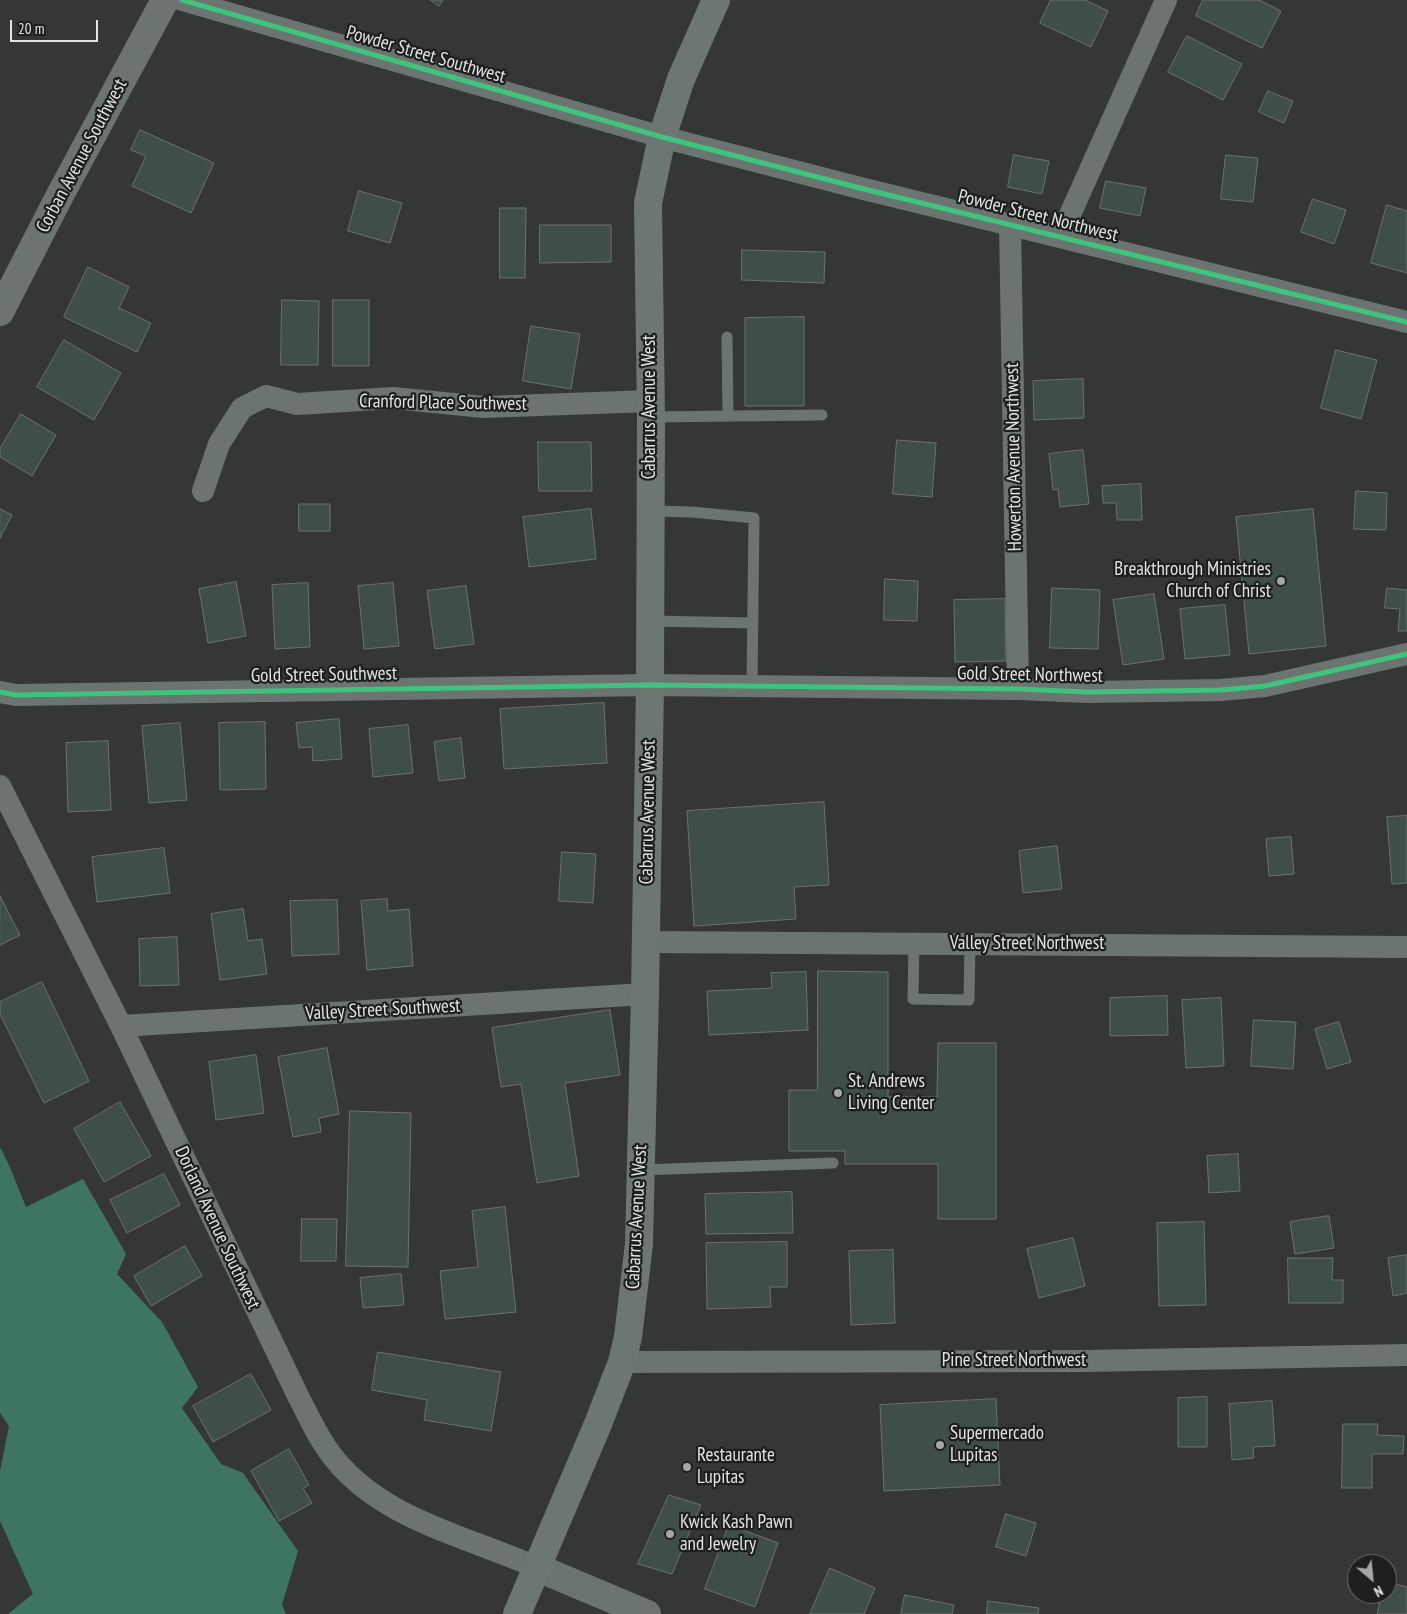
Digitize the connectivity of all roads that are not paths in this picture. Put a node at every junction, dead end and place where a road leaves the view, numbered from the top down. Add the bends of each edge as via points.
1 (166, 0) edge
2 (182, 0) edge
3 (716, 0) edge
4 (1166, 0) edge
5 (662, 137) junction
6 (1010, 224) junction
7 (1060, 237) junction
8 (0, 312) edge
9 (1407, 322) edge
10 (727, 337) dead end
11 (650, 409) junction
12 (822, 415) dead end
13 (728, 416) junction
14 (202, 491) dead end
15 (650, 511) junction
16 (650, 621) junction
17 (753, 623) junction
18 (1407, 654) edge
19 (650, 685) junction
20 (752, 686) junction
21 (1018, 689) junction
22 (0, 692) edge
23 (0, 786) edge
24 (646, 942) junction
25 (914, 944) junction
26 (970, 944) junction
27 (1407, 947) edge
28 (645, 994) junction
29 (121, 1026) junction
30 (833, 1163) dead end
31 (641, 1170) junction
32 (1407, 1355) edge
33 (622, 1362) junction
34 (538, 1568) junction
35 (517, 1614) edge
36 (647, 1614) edge

1 - 8 street, Corban Avenue Southwest
2 - 5 street, Powder Street Southwest
3 - 5 main road, Cabarrus Avenue West via 681,79
4 - 7 street
5 - 6 street, Powder Street Northwest
5 - 11 main road, Cabarrus Avenue West via 648,204
6 - 7 street, Powder Street Northwest
6 - 21 street, Howerton Avenue Northwest
7 - 9 street, Powder Street Northwest
10 - 13 lane
11 - 13 lane
11 - 14 street, Cranford Place Southwest via 484,407 393,398 297,404 266,396 242,408 219,444
11 - 15 main road, Cabarrus Avenue West
12 - 13 lane
15 - 16 main road, Cabarrus Avenue West
15 - 17 lane via 754,518
16 - 17 lane
16 - 19 main road, Cabarrus Avenue West
17 - 20 lane
18 - 21 street, Gold Street Northwest via 1265,686 1221,690 1088,692
19 - 20 street, Gold Street Northwest
19 - 22 street, Gold Street Southwest via 16,695
19 - 24 main road, Cabarrus Avenue West
20 - 21 street, Gold Street Northwest
23 - 29 street, Dorland Avenue Southwest
24 - 25 street, Valley Street Northwest
24 - 28 main road, Cabarrus Avenue West
25 - 26 street, Valley Street Northwest
25 - 26 lane via 913,999 969,1000
26 - 27 street, Valley Street Northwest
28 - 29 street, Valley Street Southwest
28 - 31 main road, Cabarrus Avenue West
29 - 34 street, Dorland Avenue Southwest via 319,1437 343,1470 379,1500
30 - 31 lane
31 - 33 main road, Cabarrus Avenue West via 639,1244
32 - 33 street, Pine Street Northwest via 1084,1361
33 - 34 main road, Cabarrus Avenue West
34 - 35 main road, Cabarrus Avenue West
34 - 36 street

